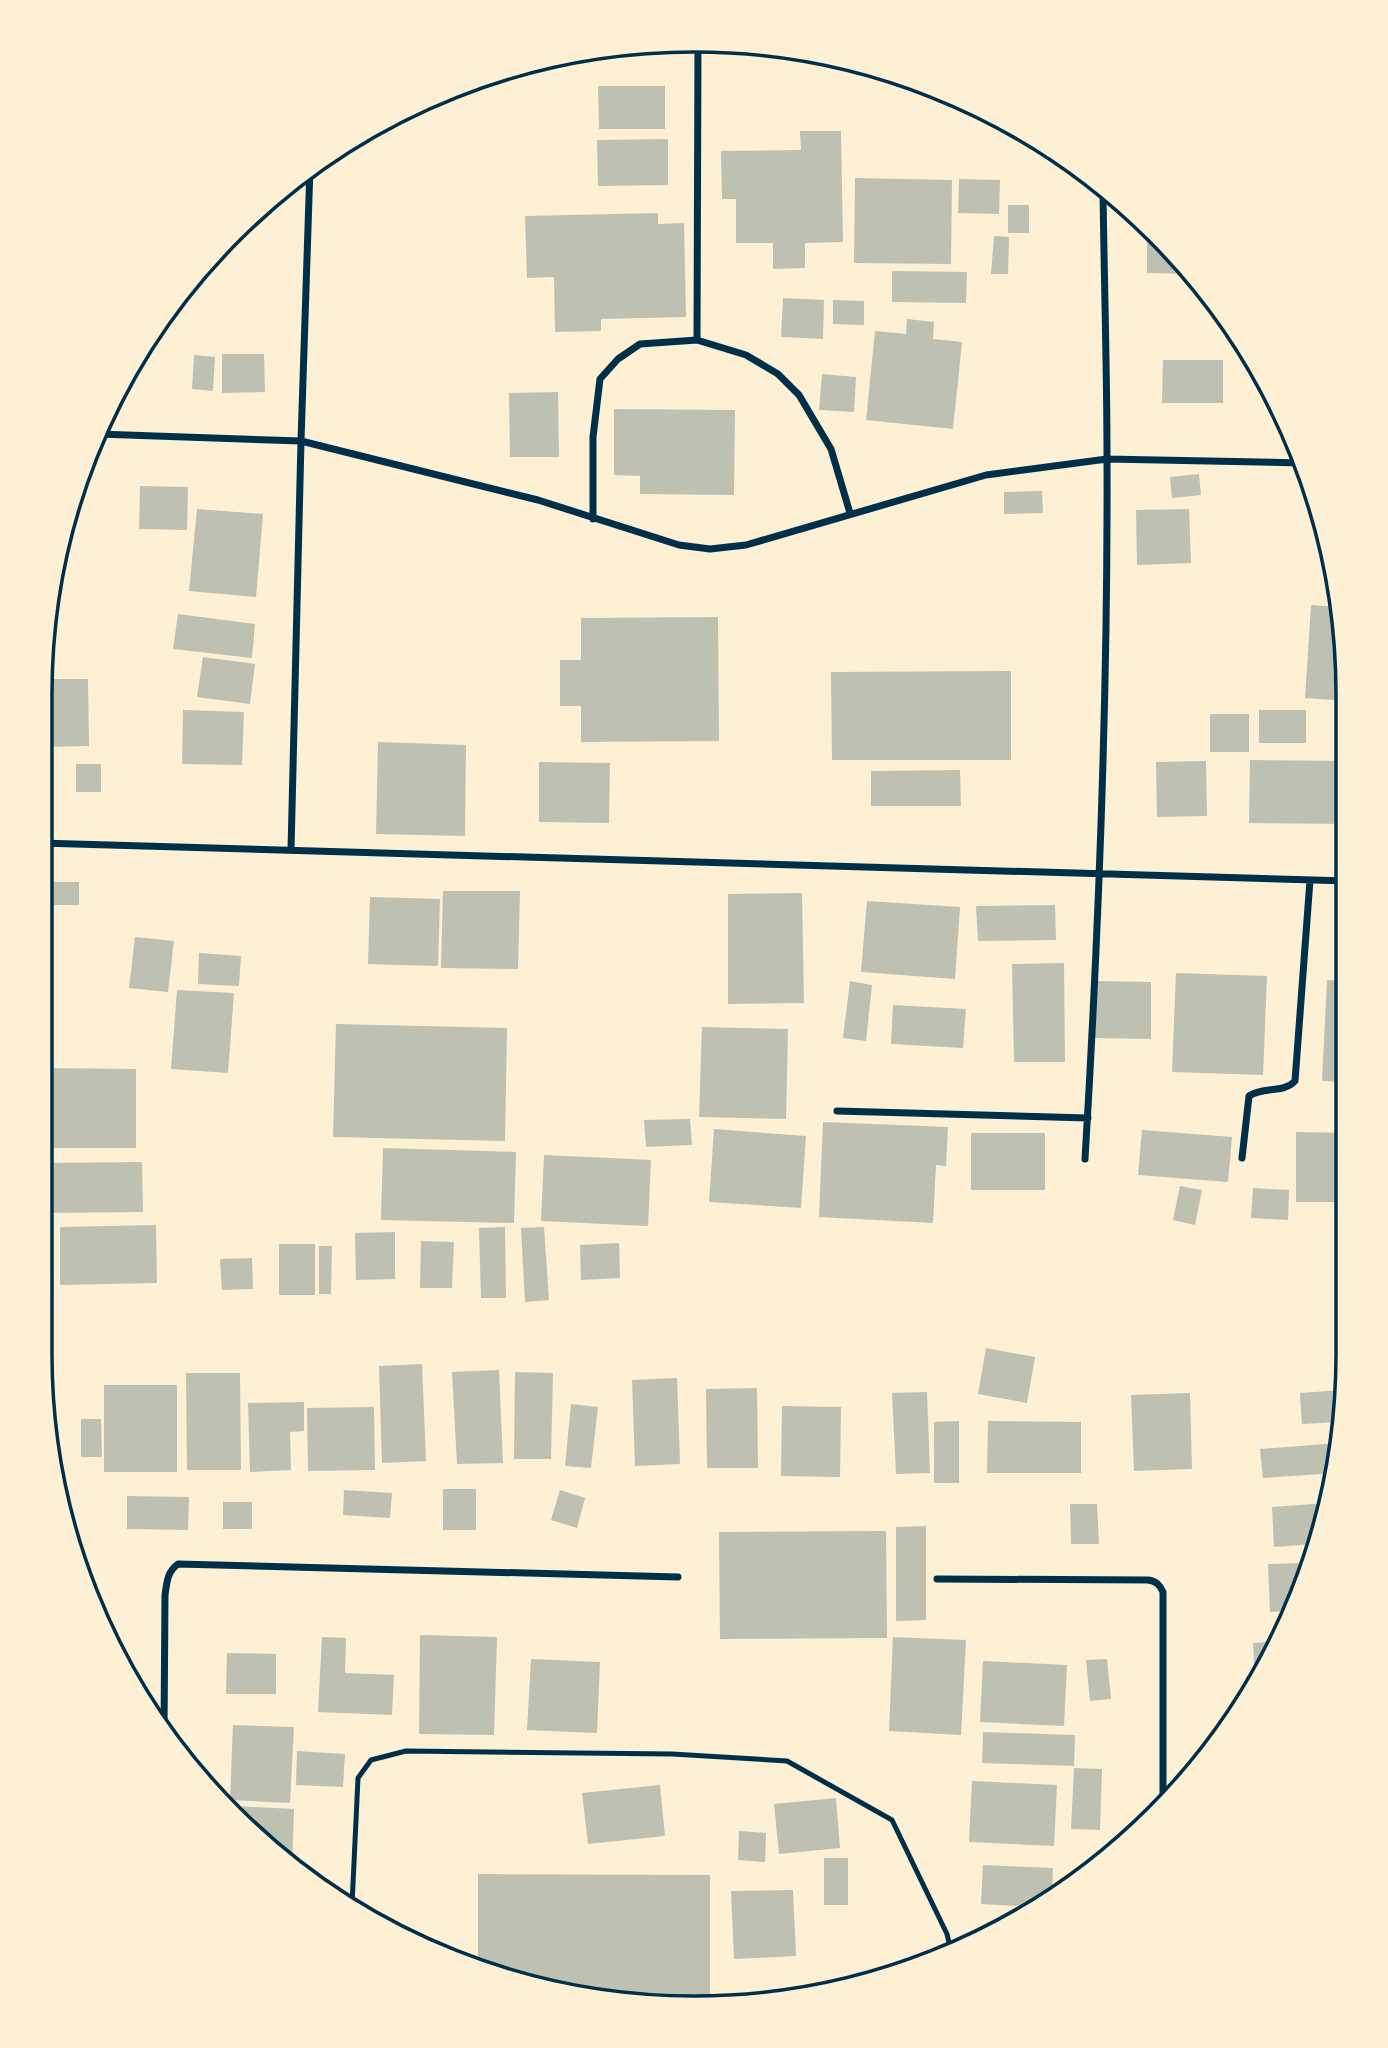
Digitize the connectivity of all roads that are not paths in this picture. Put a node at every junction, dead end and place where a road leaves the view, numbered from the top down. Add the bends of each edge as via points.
1 (698, 52) edge
2 (310, 181) edge
3 (1103, 200) edge
4 (697, 340) junction
5 (108, 434) edge
6 (301, 441) junction
7 (1107, 459) junction
8 (1292, 463) edge
9 (850, 513) junction
10 (593, 519) junction
11 (52, 843) edge
12 (291, 850) junction
13 (1098, 874) junction
14 (1310, 880) junction
15 (1336, 881) edge
16 (837, 1111) dead end
17 (1088, 1118) junction
18 (1242, 1158) dead end
19 (1085, 1159) dead end
20 (678, 1577) dead end
21 (937, 1579) dead end
22 (164, 1715) edge
23 (1163, 1791) edge
24 (352, 1896) edge
25 (949, 1942) edge

1 - 4 street
2 - 6 street
3 - 7 street
4 - 9 street via 746,355 778,374 799,395 831,449
4 - 10 street via 640,344 600,379 593,437
5 - 6 street
6 - 10 street via 538,500
6 - 12 street
7 - 8 street
7 - 9 street via 986,475
7 - 13 street
9 - 10 street via 746,544 710,549
11 - 12 street
12 - 13 street
13 - 14 street
13 - 17 street
14 - 15 street
14 - 18 street via 1295,1081 1289,1087 1249,1096
16 - 17 street
17 - 19 street
20 - 22 street via 178,1564 168,1577 165,1595
21 - 23 street via 1147,1580 1160,1585
24 - 25 lane via 358,1778 371,1759 406,1751 671,1754 787,1761 892,1820

